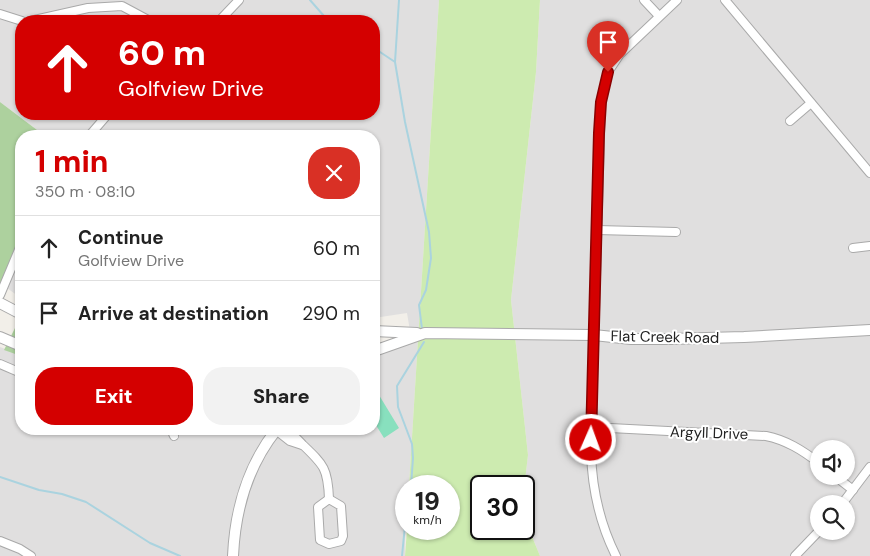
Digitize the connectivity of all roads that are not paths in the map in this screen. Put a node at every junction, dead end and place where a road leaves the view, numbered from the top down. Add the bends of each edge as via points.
1 (240, 0) edge
2 (644, 0) edge
3 (677, 0) edge
4 (725, 0) edge
5 (0, 14) edge
6 (57, 15) edge
7 (139, 15) edge
8 (225, 15) edge
9 (659, 16) junction
10 (15, 19) edge
11 (811, 103) junction
12 (103, 120) edge
13 (790, 121) dead end
14 (94, 130) edge
15 (867, 162) edge
16 (870, 173) edge
17 (597, 230) junction
18 (676, 232) dead end
19 (870, 246) edge
20 (853, 248) dead end
21 (15, 259) edge
22 (0, 295) edge
23 (0, 303) edge
24 (15, 311) edge
25 (380, 330) edge
26 (870, 330) edge
27 (425, 333) junction
28 (594, 335) junction
29 (0, 337) edge
30 (15, 343) edge
31 (380, 349) edge
32 (0, 364) edge
33 (15, 370) edge
34 (591, 427) junction
35 (274, 435) edge
36 (283, 435) edge
37 (810, 456) edge
38 (870, 467) edge
39 (847, 485) edge
40 (853, 490) junction
41 (849, 495) edge
42 (329, 499) junction
43 (810, 540) edge
44 (0, 541) edge
45 (31, 556) edge
46 (233, 556) edge
47 (616, 556) edge
48 (795, 556) edge

1 - 8 street
2 - 9 street
3 - 9 street
4 - 11 street
5 - 10 street
6 - 7 street via 88,8 122,6
9 - 17 street via 620,54 605,82 599,133
11 - 13 street
11 - 15 street
12 - 14 street
15 - 16 street
17 - 18 street
17 - 28 street
19 - 20 street
21 - 22 street
23 - 24 street
25 - 27 street
26 - 28 street, Flat Creek Road via 669,339
27 - 28 street, Flat Creek Road
27 - 31 street, Flat Creek Road
28 - 34 street
29 - 30 street
32 - 33 street
34 - 37 street, Argyll Drive via 766,436 786,441
34 - 47 street via 595,494
35 - 46 street via 245,487 238,510
36 - 42 street via 302,444 324,467
38 - 40 street
39 - 40 street
40 - 41 street
42 - 42 street via 318,507 320,540 329,544 341,541 343,536 341,506
43 - 48 street
44 - 45 street

